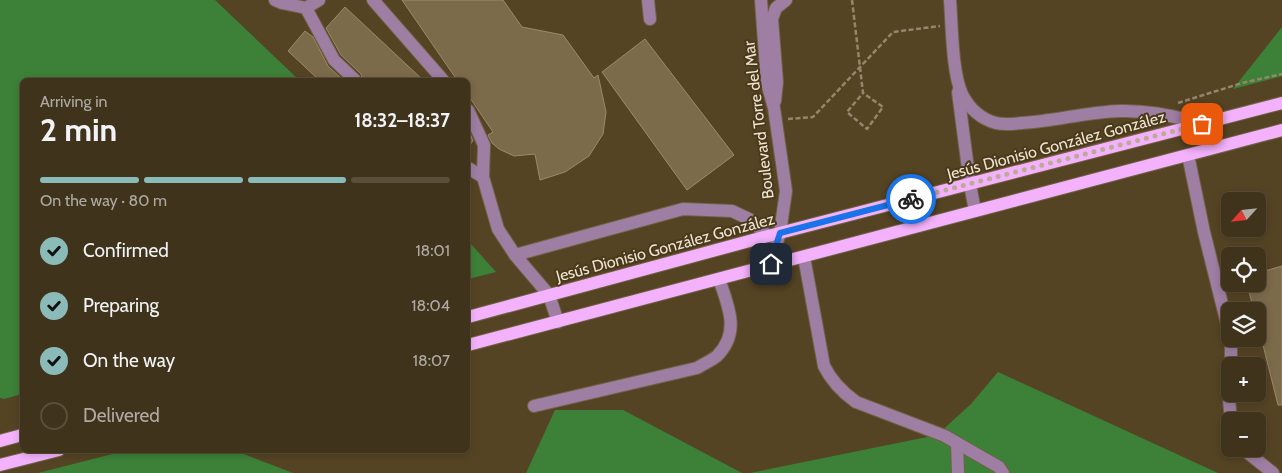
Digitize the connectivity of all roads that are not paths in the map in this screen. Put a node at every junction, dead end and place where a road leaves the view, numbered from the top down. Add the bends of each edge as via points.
1 (275, 0) edge
2 (318, 0) edge
3 (373, 0) edge
4 (648, 0) edge
5 (762, 0) edge
6 (786, 0) edge
7 (950, 0) edge
8 (306, 8) junction
9 (650, 19) dead end
10 (353, 78) edge
11 (441, 78) edge
12 (957, 78) junction
13 (1282, 103) edge
14 (470, 114) edge
15 (775, 114) junction
16 (1202, 124) junction
17 (1282, 130) edge
18 (1188, 154) junction
19 (470, 169) edge
20 (483, 177) junction
21 (970, 184) junction
22 (975, 211) junction
23 (774, 235) junction
24 (515, 255) junction
25 (804, 257) junction
26 (771, 264) junction
27 (719, 279) junction
28 (549, 295) junction
29 (1221, 302) edge
30 (470, 316) edge
31 (558, 322) junction
32 (470, 344) edge
33 (534, 406) dead end
34 (20, 436) edge
35 (0, 441) edge
36 (958, 443) junction
37 (47, 453) edge
38 (1254, 457) edge
39 (0, 465) edge
40 (958, 473) edge
41 (1004, 473) edge
42 (1273, 473) edge

1 - 8 street
2 - 8 street
3 - 11 street
4 - 9 street
5 - 15 street, Boulevard Torre del Mar via 767,83
6 - 15 street via 776,8 772,19 777,82
7 - 12 street
8 - 10 street via 334,60
12 - 16 street via 971,108 997,123 1041,122 1118,111 1152,111
12 - 21 street
13 - 16 main road, Jesús Dionisio González González
14 - 20 street via 484,145
15 - 23 street, Boulevard Torre del Mar via 786,191
16 - 21 main road, Jesús Dionisio González González
17 - 18 main road
18 - 22 main road
18 - 29 street
19 - 20 street
20 - 24 street via 498,229
21 - 22 street
21 - 23 main road, Jesús Dionisio González González
22 - 25 main road
23 - 24 street via 732,210 684,209
23 - 26 street, Boulevard Torre del Mar
23 - 28 main road, Jesús Dionisio González González
24 - 28 street
25 - 26 main road
25 - 36 street via 824,366 830,380 856,402
26 - 27 main road
27 - 31 main road
27 - 33 street via 732,328 728,341 716,356 697,368
28 - 30 main road, Jesús Dionisio González González
28 - 31 street
31 - 32 main road
34 - 35 main road
36 - 40 street
36 - 41 street
37 - 39 main road
38 - 42 street

